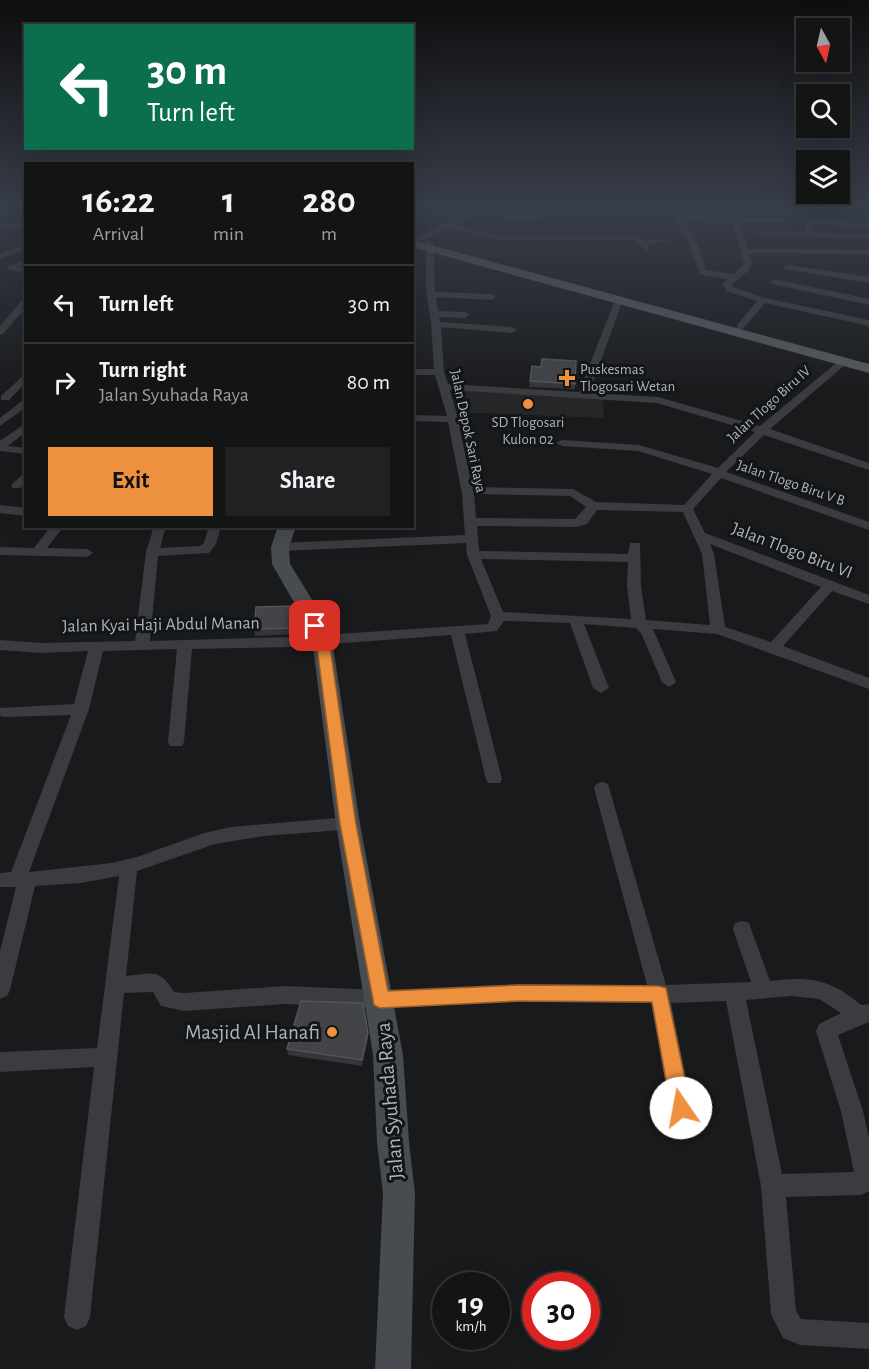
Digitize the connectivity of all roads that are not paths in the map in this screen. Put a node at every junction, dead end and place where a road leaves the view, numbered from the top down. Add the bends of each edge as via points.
1 (9, 269) edge
2 (426, 269) edge
3 (512, 269) edge
4 (517, 269) edge
5 (702, 269) edge
6 (743, 269) edge
7 (800, 269) edge
8 (24, 272) edge
9 (735, 278) junction
10 (869, 280) edge
11 (775, 282) dead end
12 (432, 294) junction
13 (492, 297) dead end
14 (619, 300) junction
15 (763, 300) junction
16 (869, 302) edge
17 (24, 304) edge
18 (869, 309) edge
19 (465, 315) dead end
20 (436, 319) junction
21 (858, 320) junction
22 (869, 323) edge
23 (737, 329) junction
24 (512, 330) dead end
25 (0, 332) edge
26 (843, 362) junction
27 (869, 363) edge
28 (869, 369) edge
29 (414, 372) edge
30 (440, 372) junction
31 (24, 378) edge
32 (444, 387) junction
33 (583, 394) junction
34 (3, 398) edge
35 (24, 400) edge
36 (24, 402) edge
37 (414, 418) edge
38 (453, 419) junction
39 (0, 423) edge
40 (24, 428) edge
41 (761, 430) junction
42 (562, 443) dead end
43 (0, 447) edge
44 (24, 451) edge
45 (869, 467) edge
46 (718, 473) junction
47 (24, 477) edge
48 (16, 486) dead end
49 (467, 490) junction
50 (593, 506) junction
51 (0, 509) edge
52 (687, 509) junction
53 (24, 512) edge
54 (469, 522) junction
55 (869, 526) edge
56 (56, 528) edge
57 (159, 528) edge
58 (214, 528) edge
59 (701, 536) junction
60 (283, 537) edge
61 (471, 538) junction
62 (0, 551) edge
63 (38, 552) junction
64 (152, 552) junction
65 (87, 553) dead end
66 (473, 555) junction
67 (830, 585) junction
68 (869, 600) edge
69 (498, 616) junction
70 (574, 619) junction
71 (639, 623) junction
72 (718, 630) junction
73 (457, 631) junction
74 (322, 640) junction
75 (185, 644) junction
76 (0, 645) edge
77 (97, 646) junction
78 (142, 646) junction
79 (774, 648) junction
80 (669, 682) dead end
81 (869, 684) edge
82 (601, 688) dead end
83 (81, 709) junction
84 (4, 712) dead end
85 (176, 742) dead end
86 (494, 779) dead end
87 (602, 788) dead end
88 (348, 824) junction
89 (129, 867) junction
90 (15, 880) edge
91 (742, 929) dead end
92 (114, 985) junction
93 (0, 990) edge
94 (762, 991) junction
95 (734, 993) junction
96 (659, 994) junction
97 (380, 999) junction
98 (863, 1014) edge
99 (106, 1057) junction
100 (0, 1062) edge
101 (681, 1108) dead end
102 (773, 1186) junction
103 (77, 1317) dead end
104 (869, 1336) edge
105 (393, 1369) edge

1 - 8 street
2 - 12 street, Jalan Depok Sari Raya
3 - 14 main road
4 - 23 main road
5 - 9 street via 704,273
6 - 9 street
7 - 10 street
9 - 15 street via 727,284 729,289
11 - 16 street
12 - 13 street
12 - 20 street, Jalan Depok Sari Raya
14 - 23 main road
14 - 33 street
15 - 21 street
15 - 23 street
17 - 25 street
18 - 21 street
19 - 20 street
20 - 24 street
20 - 30 street, Jalan Depok Sari Raya
21 - 22 street
23 - 26 main road
23 - 27 main road
26 - 28 main road
26 - 41 street, Jalan Tlogo Biru IV
29 - 30 street
30 - 32 street, Jalan Depok Sari Raya
31 - 34 street
32 - 33 street
32 - 38 street, Jalan Depok Sari Raya
33 - 41 street via 658,400
34 - 35 street
36 - 39 street
37 - 38 street
38 - 49 street, Jalan Depok Sari Raya
40 - 43 street
41 - 45 street
41 - 46 street, Jalan Tlogo Biru IV
42 - 46 street via 639,448
43 - 44 street
46 - 52 street, Jalan Tlogo Biru IV
46 - 55 street, Jalan Tlogo Biru V B
47 - 48 street
49 - 50 street via 573,493
49 - 54 street, Jalan Depok Sari Raya
50 - 52 street
50 - 54 street via 583,521 576,523
51 - 53 street
52 - 59 street
54 - 61 street, Jalan Depok Sari Raya
56 - 63 street
57 - 64 street
58 - 64 street via 204,550
59 - 67 street, Jalan Tlogo Biru VI
59 - 72 street via 708,554
60 - 61 street
60 - 74 street, Jalan Syuhada Raya via 281,564
61 - 66 street, Jalan Depok Sari Raya
62 - 63 street
63 - 65 street
64 - 78 street
66 - 69 street, Jalan Depok Sari Raya
66 - 71 street via 635,552
67 - 68 street, Jalan Tlogo Biru VI
67 - 79 street
69 - 70 street
69 - 73 street via 492,628
70 - 71 street
70 - 82 street
71 - 72 street
71 - 80 street via 647,631
72 - 79 street
73 - 74 street
73 - 86 street
74 - 75 street, Jalan Kyai Haji Abdul Manan
74 - 88 street, Jalan Syuhada Raya
75 - 78 street, Jalan Kyai Haji Abdul Manan
75 - 85 street
76 - 77 street, Jalan Kyai Haji Abdul Manan
77 - 78 street, Jalan Kyai Haji Abdul Manan
77 - 83 street
79 - 81 street
83 - 84 street
83 - 90 street
87 - 96 street
88 - 89 street via 213,837
88 - 97 street, Jalan Syuhada Raya
89 - 90 street
89 - 92 street
90 - 93 street
91 - 94 street
92 - 97 street via 158,983 168,1000 184,1002 285,995
92 - 99 street
94 - 95 street
94 - 98 street via 819,988
95 - 96 street
95 - 102 street
96 - 97 street via 520,993
96 - 101 street
97 - 105 street, Jalan Syuhada Raya via 399,1194
98 - 102 street via 826,1031 852,1111 866,1175 861,1182
99 - 100 street
99 - 103 street
102 - 104 street via 781,1296 792,1329

